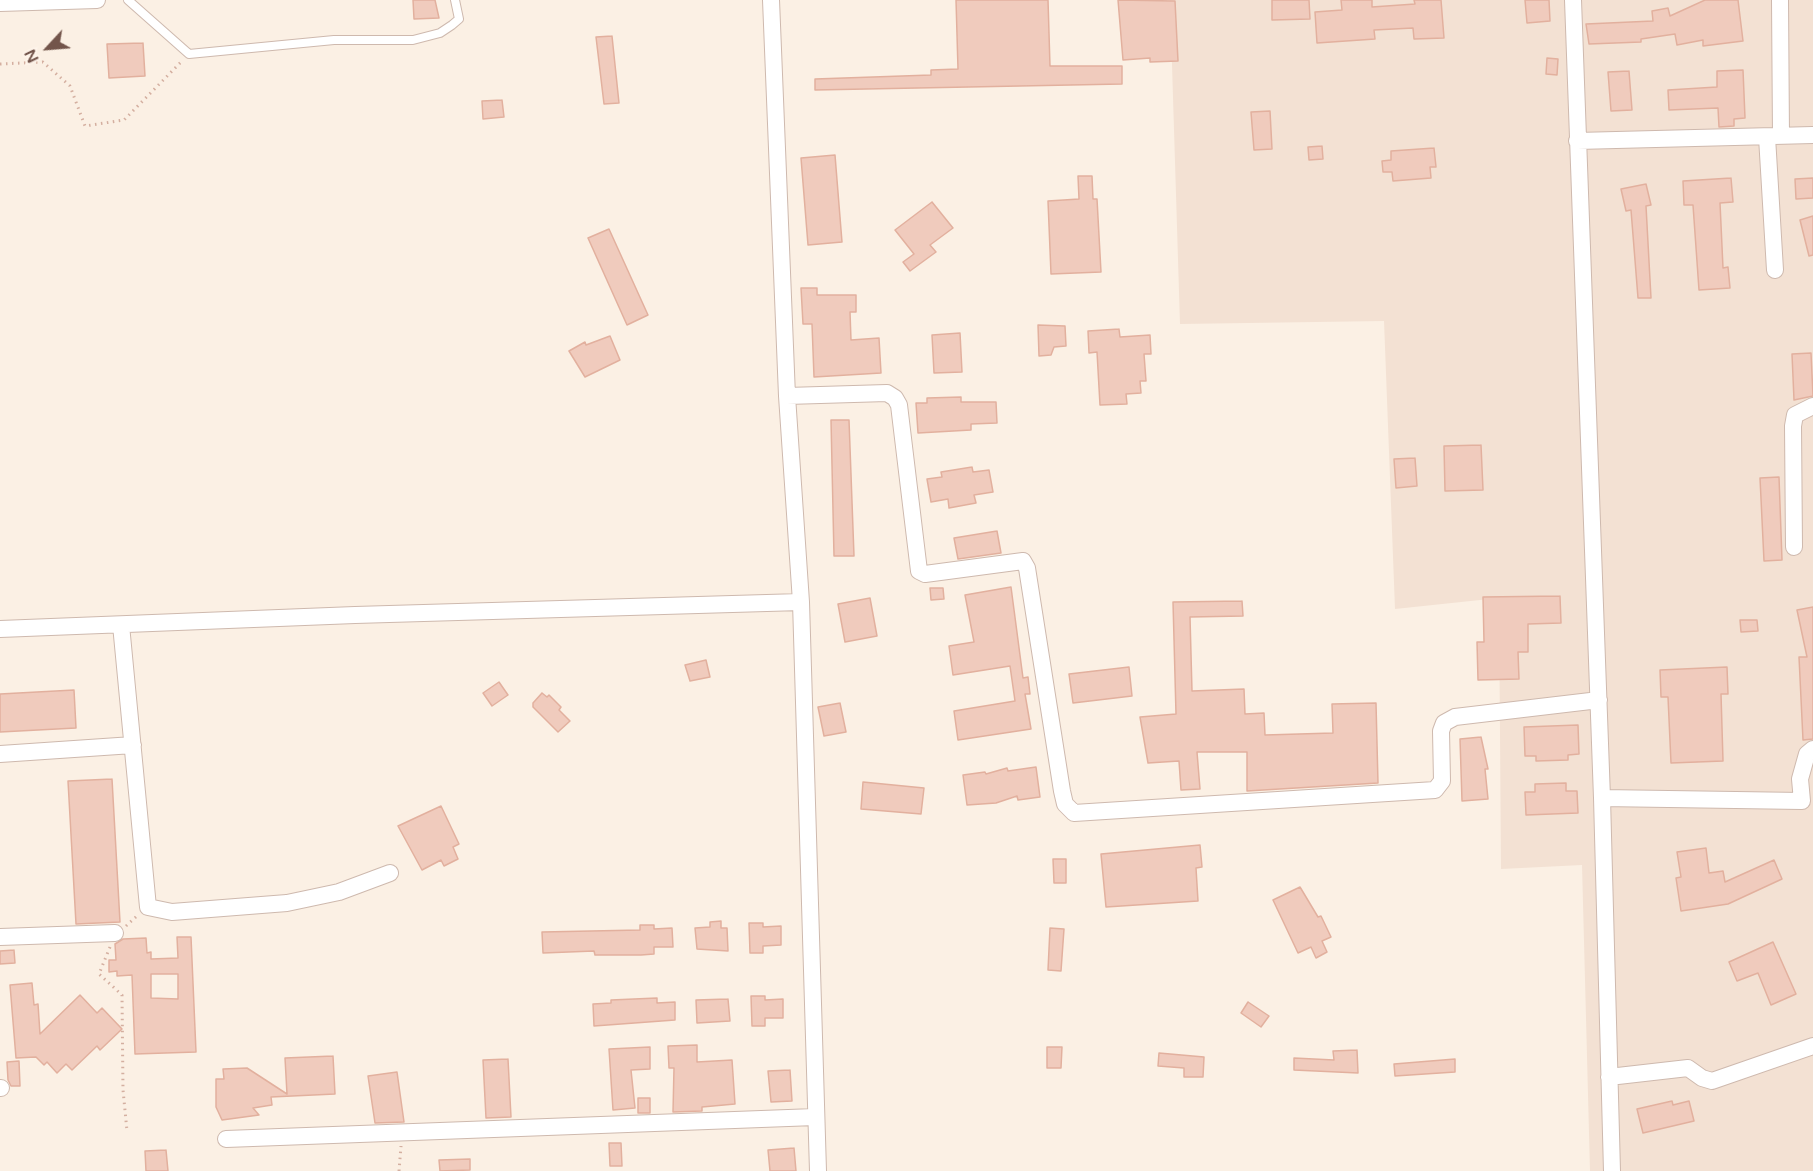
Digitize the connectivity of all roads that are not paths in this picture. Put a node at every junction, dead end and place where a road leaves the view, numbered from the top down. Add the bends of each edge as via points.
1 (97, 0) edge
2 (128, 0) edge
3 (456, 0) edge
4 (771, 0) edge
5 (1573, 0) edge
6 (1780, 0) edge
7 (0, 3) edge
8 (1813, 135) edge
9 (1774, 136) junction
10 (1577, 141) junction
11 (1775, 270) dead end
12 (787, 396) junction
13 (1813, 406) edge
14 (1794, 547) dead end
15 (801, 602) junction
16 (121, 625) junction
17 (0, 630) edge
18 (1599, 700) junction
19 (133, 745) junction
20 (1813, 749) edge
21 (0, 754) edge
22 (1602, 798) junction
23 (1808, 802) edge
24 (390, 873) dead end
25 (115, 933) road end
26 (0, 937) edge
27 (1813, 1046) edge
28 (1609, 1077) junction
29 (815, 1118) junction
30 (226, 1138) dead end
31 (818, 1171) edge
32 (1612, 1171) edge

1 - 7 street
2 - 3 lane via 189,54 334,40 413,40 440,33 459,20
4 - 12 street
5 - 10 street
6 - 9 street
8 - 9 street
9 - 10 street
9 - 11 street
10 - 18 street
12 - 15 street
12 - 18 street via 887,393 895,398 920,571 925,574 1023,561 1062,791 1065,804 1074,813 1435,790 1442,781 1444,723 1455,717
13 - 14 street via 1795,415 1792,426
15 - 16 street
15 - 29 street
16 - 17 street
16 - 19 street
18 - 22 street
19 - 21 street
19 - 24 street via 148,906 172,912 287,903 330,895
20 - 23 street via 1807,754 1800,779
22 - 23 street
22 - 28 street
25 - 26 street
27 - 28 street via 1712,1081 1688,1068
28 - 32 street
29 - 30 street
29 - 31 street

